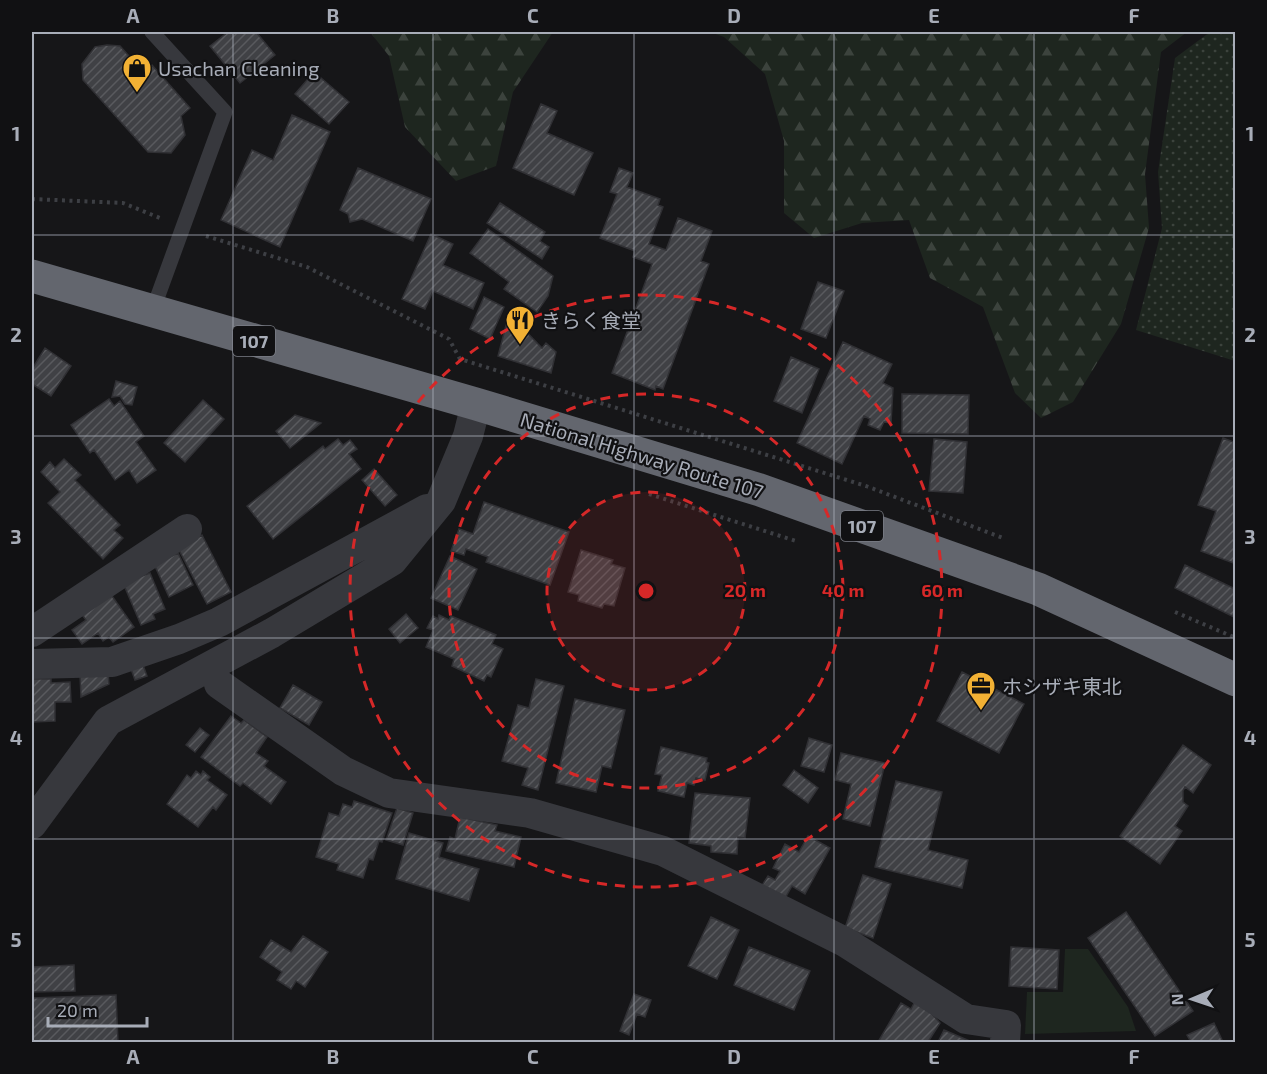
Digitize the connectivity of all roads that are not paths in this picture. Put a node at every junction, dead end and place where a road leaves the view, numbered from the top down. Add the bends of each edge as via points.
1 (152, 32) edge
2 (32, 276) edge
3 (152, 312) junction
4 (476, 405) junction
5 (441, 501) junction
6 (187, 529) dead end
7 (32, 632) edge
8 (32, 664) edge
9 (1236, 680) edge
10 (219, 684) dead end
11 (32, 824) edge
12 (1005, 1042) edge

1 - 3 lane via 225,112
2 - 3 highway, National Highway Route 107 / 107
3 - 4 highway, National Highway Route 107 / 107
4 - 5 street via 468,436
4 - 9 highway, National Highway Route 107 / 107 via 760,490 1027,585
5 - 8 street via 219,622 184,647 112,662
5 - 11 street via 392,561 272,633 108,721
6 - 7 street
10 - 12 street via 343,771 389,793 530,813 692,864 845,942 966,1019 1006,1025

